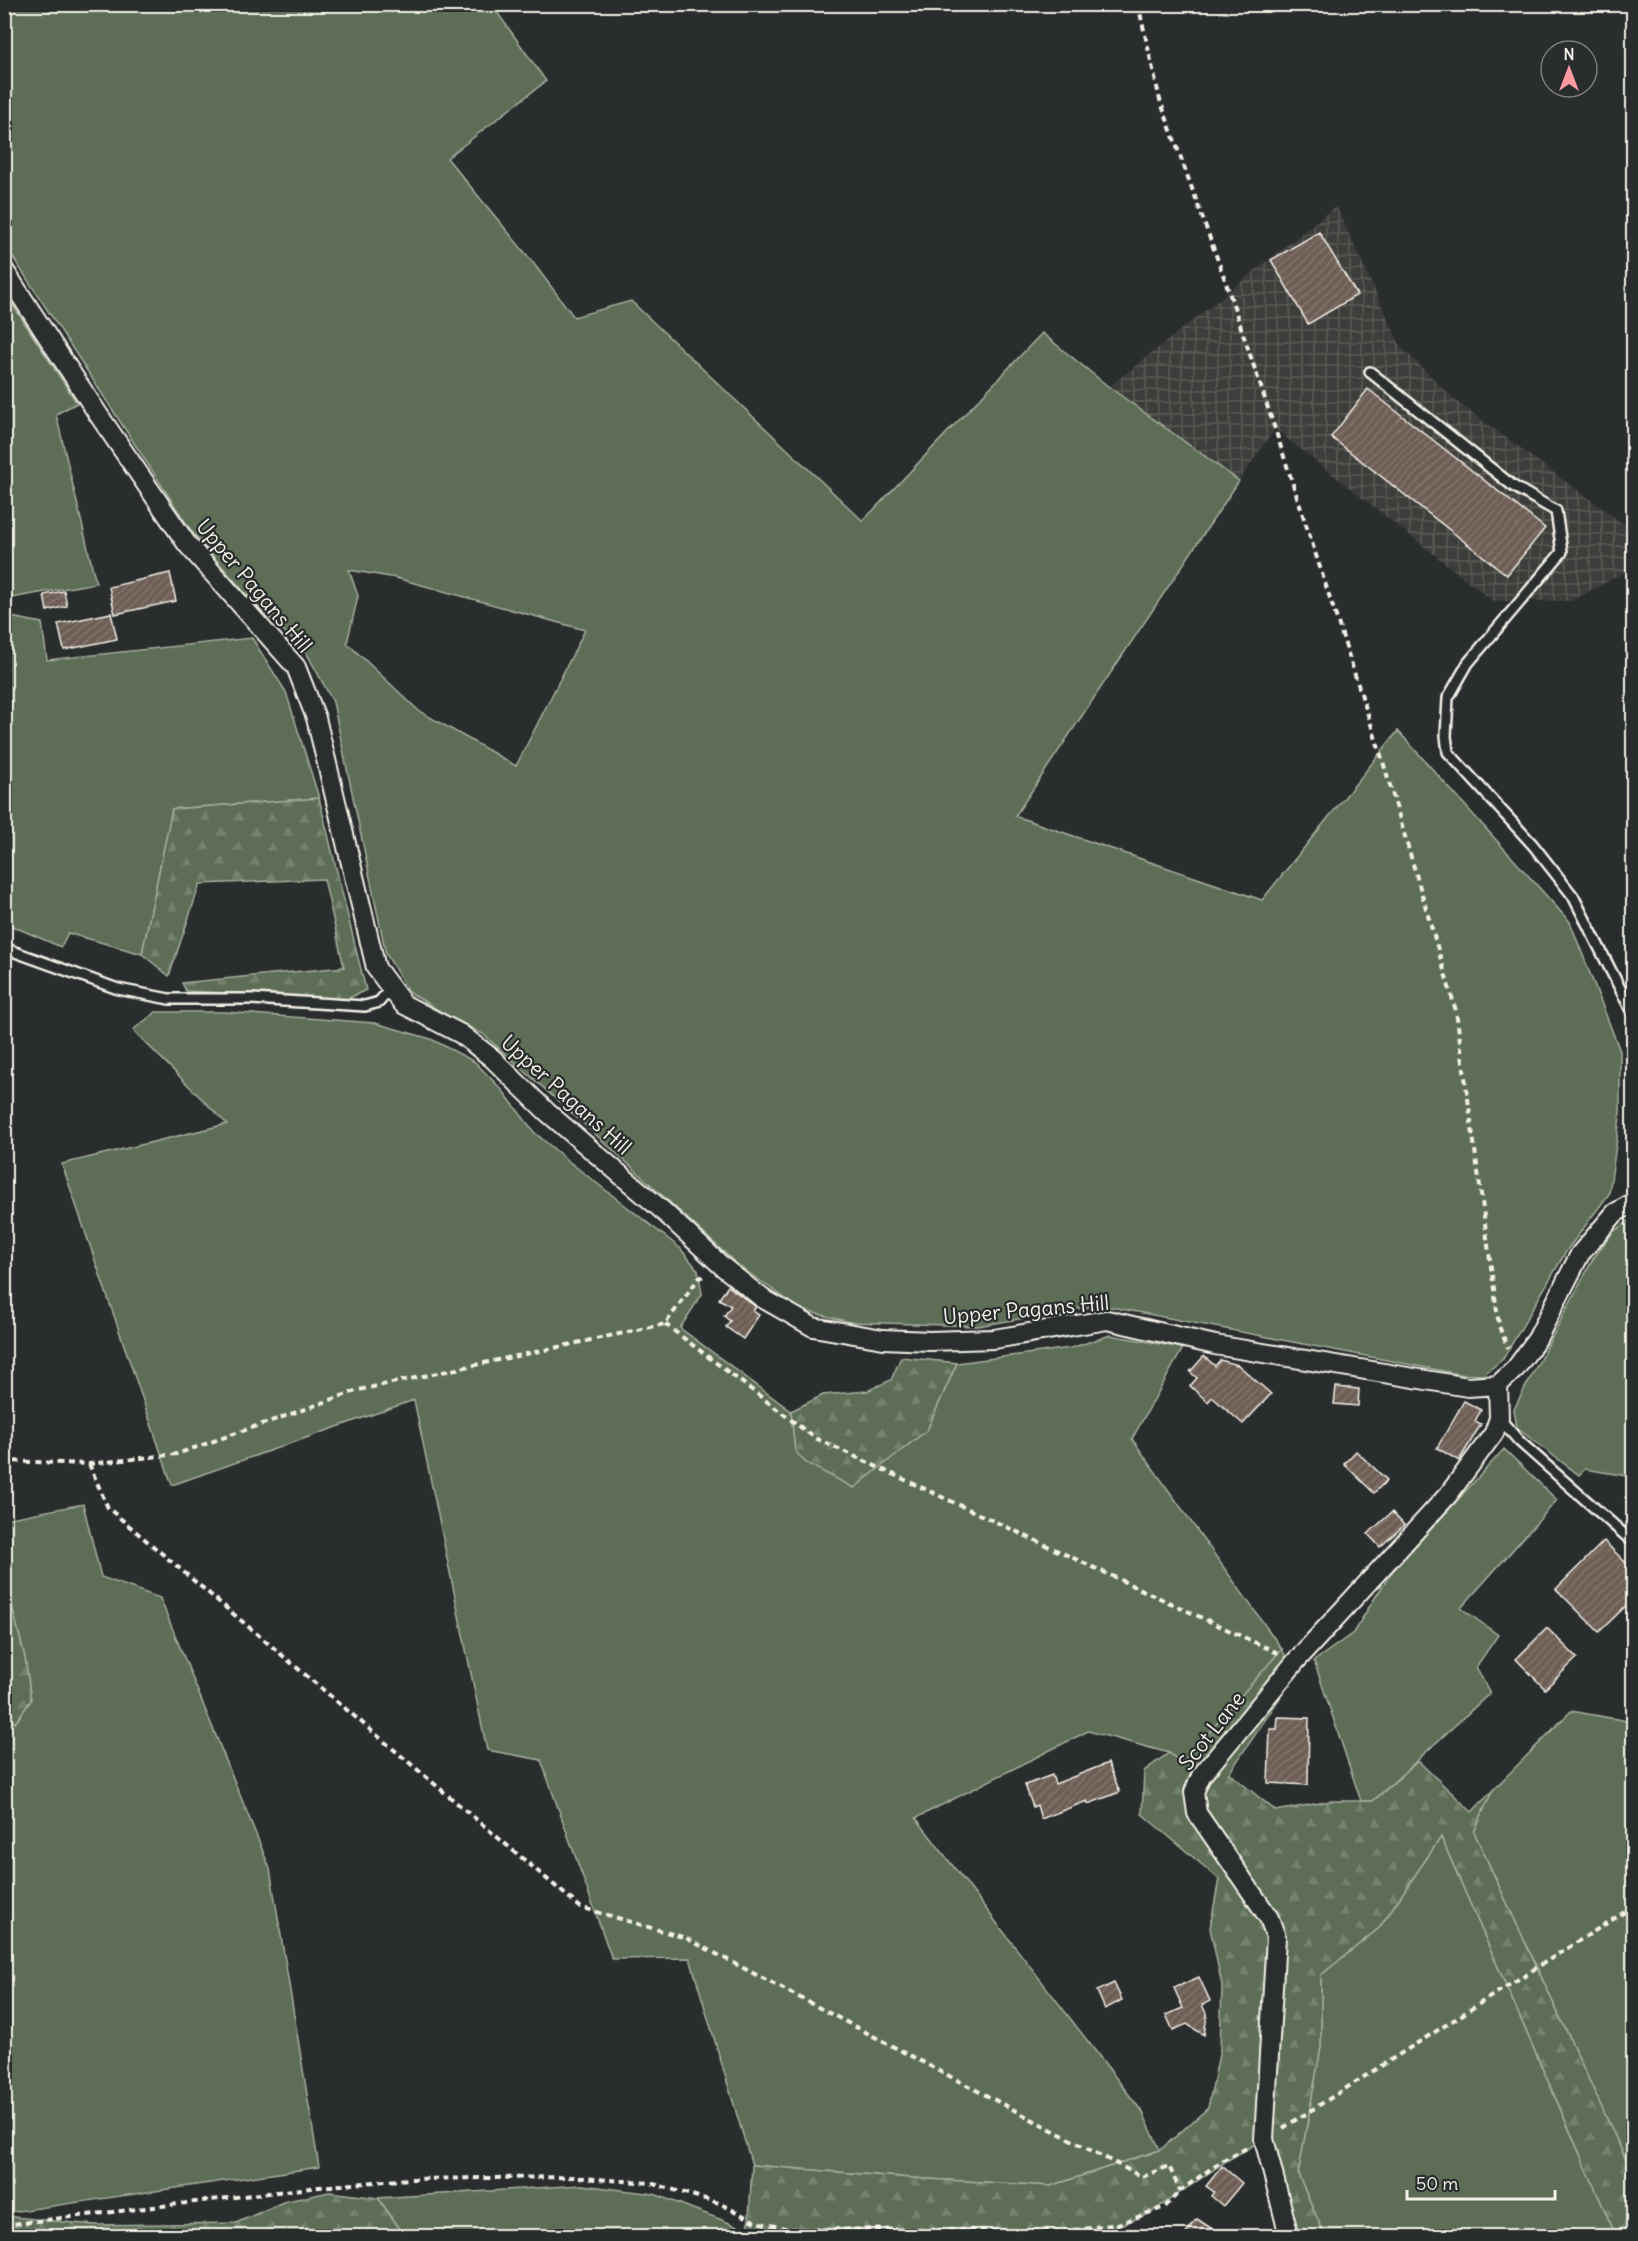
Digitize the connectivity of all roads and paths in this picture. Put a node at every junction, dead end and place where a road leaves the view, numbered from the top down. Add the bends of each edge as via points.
1 (1138, 4) edge
2 (4, 270) edge
3 (1370, 372) dead end
4 (4, 948) edge
5 (390, 988) junction
6 (1634, 1016) edge
7 (1634, 1202) edge
8 (723, 1267) junction
9 (665, 1324) junction
10 (1516, 1368) junction
11 (1498, 1385) junction
12 (1499, 1418) junction
13 (4, 1461) edge
14 (89, 1464) junction
15 (1634, 1543) edge
16 (1296, 1661) junction
17 (1634, 1906) edge
18 (1264, 2139) junction
19 (1180, 2191) junction
20 (4, 2225) edge
21 (1289, 2236) edge

1 - 10 path via 1160,100 1279,440 1382,758 1456,1011 1499,1326
2 - 5 street, Upper Pagans Hill via 187,544 296,667 316,718 376,968
3 - 6 lane via 1513,486 1556,511 1562,552 1468,663 1448,698 1448,752 1574,896
4 - 5 lane via 118,989 169,999 365,1006 379,1002
5 - 8 street, Upper Pagans Hill via 403,1004 461,1034 492,1058 547,1112
7 - 10 street via 1615,1213 1580,1254 1537,1339
8 - 9 path via 699,1278
8 - 11 street, Upper Pagans Hill via 762,1298 813,1327 883,1339 994,1339 1107,1320 1215,1345 1467,1387
9 - 14 path via 359,1390 177,1454
9 - 16 path via 815,1438
10 - 11 street
11 - 12 street, Scot Lane
12 - 15 lane via 1519,1441
12 - 16 street, Scot Lane via 1494,1433 1448,1495
13 - 14 path
14 - 19 path via 108,1508 580,1907 686,1938 1142,2177 1169,2166
16 - 18 street, Scot Lane via 1201,1776 1194,1792 1197,1813 1269,1918 1276,1938
17 - 18 path
18 - 19 path via 1223,2160
18 - 21 street, Scot Lane
19 - 20 path via 1165,2207 1149,2213 1118,2224 1069,2231 789,2229 756,2222 719,2203 650,2183 570,2177 398,2180

